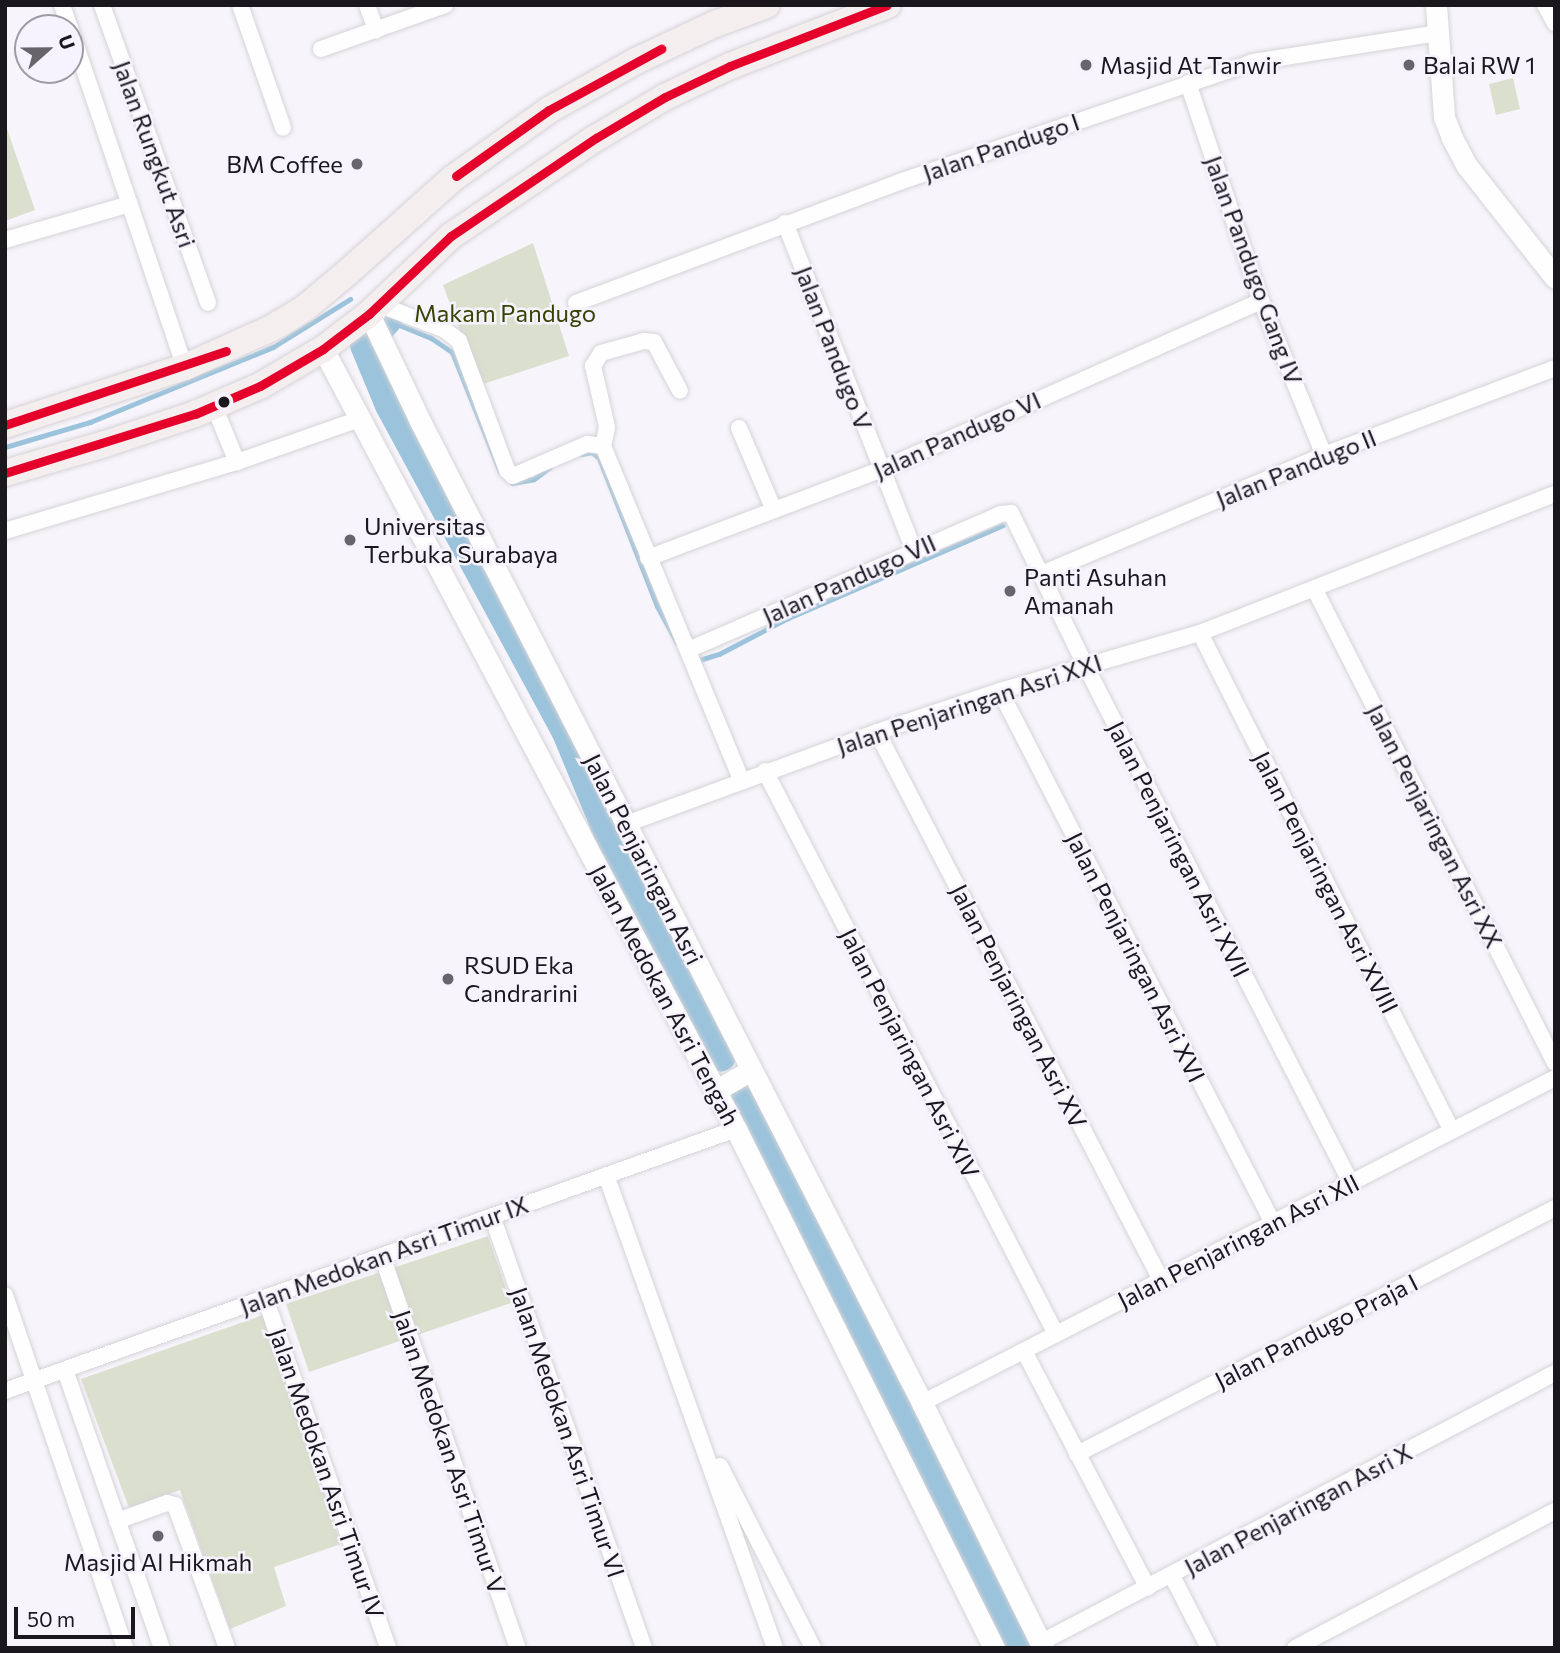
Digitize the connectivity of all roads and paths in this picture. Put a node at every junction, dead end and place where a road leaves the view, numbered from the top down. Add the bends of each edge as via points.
1 (102, 5) edge
2 (240, 5) edge
3 (367, 5) edge
4 (445, 5) edge
5 (767, 5) edge
6 (888, 5) edge
7 (1436, 5) edge
8 (1545, 5) edge
9 (1555, 23) edge
10 (376, 30) junction
11 (1438, 33) junction
12 (321, 49) dead end
13 (84, 69) edge
14 (1188, 83) junction
15 (283, 128) dead end
16 (130, 204) junction
17 (785, 223) junction
18 (5, 240) edge
19 (1555, 278) edge
20 (1261, 301) junction
21 (208, 303) dead end
22 (576, 303) dead end
23 (376, 321) junction
24 (323, 349) junction
25 (186, 367) junction
26 (1555, 368) edge
27 (680, 391) dead end
28 (214, 406) junction
29 (360, 419) junction
30 (5, 425) edge
31 (739, 428) dead end
32 (603, 446) junction
33 (1324, 455) junction
34 (237, 462) junction
35 (882, 469) junction
36 (5, 472) edge
37 (1555, 494) edge
38 (774, 510) junction
39 (1012, 513) joint
40 (5, 531) edge
41 (914, 551) junction
42 (648, 558) junction
43 (1041, 575) junction
44 (1315, 590) junction
45 (1200, 633) junction
46 (691, 656) junction
47 (1085, 665) junction
48 (1000, 691) junction
49 (877, 732) junction
50 (765, 771) junction
51 (741, 779) junction
52 (626, 824) junction
53 (1555, 1063) edge
54 (751, 1070) junction
55 (1555, 1078) edge
56 (715, 1091) junction
57 (736, 1129) junction
58 (1452, 1131) junction
59 (606, 1175) junction
60 (1351, 1183) junction
61 (1555, 1208) edge
62 (492, 1216) junction
63 (1273, 1223) junction
64 (382, 1256) junction
65 (1161, 1280) junction
66 (5, 1295) edge
67 (265, 1298) junction
68 (1056, 1334) junction
69 (1024, 1351) junction
70 (65, 1370) junction
71 (1555, 1373) edge
72 (33, 1381) junction
73 (5, 1391) edge
74 (922, 1403) junction
75 (693, 1412) junction
76 (1077, 1454) junction
77 (1555, 1511) edge
78 (117, 1521) junction
79 (1172, 1576) junction
80 (1148, 1588) junction
81 (1041, 1645) edge
82 (125, 1648) edge
83 (162, 1648) edge
84 (227, 1648) edge
85 (388, 1648) edge
86 (519, 1648) edge
87 (644, 1648) edge
88 (775, 1648) edge
89 (813, 1648) edge
90 (995, 1648) edge
91 (1209, 1648) edge
92 (1295, 1648) edge

1 - 21 street, Jalan Rungkut Asri
2 - 15 street
3 - 10 street
4 - 10 street
5 - 25 main road via 636,61 549,110 452,179 304,307 243,343
6 - 23 main road via 730,66 665,97 534,177 451,236
7 - 11 street
8 - 9 street
10 - 12 street
11 - 14 street, Jalan Pandugo I via 1253,62
11 - 19 street via 1444,117 1451,138 1467,166
13 - 16 street
14 - 17 street, Jalan Pandugo I
14 - 20 street, Jalan Pandugo Gang IV
16 - 18 street
16 - 25 street
17 - 22 street, Jalan Pandugo I
17 - 35 street, Jalan Pandugo V
20 - 33 street, Jalan Pandugo Gang IV
20 - 35 street, Jalan Pandugo VI
23 - 24 main road
23 - 32 street via 445,330 459,341 513,476 587,444
23 - 52 street, Jalan Penjaringan Asri
24 - 28 main road via 260,386
24 - 29 street, Jalan Medokan Asri Tengah
25 - 30 main road
26 - 33 street, Jalan Pandugo II
27 - 32 street via 654,342 601,353 593,366 607,427
28 - 34 street
28 - 36 main road
29 - 34 street
29 - 56 street, Jalan Medokan Asri Tengah
31 - 38 street
32 - 42 street
33 - 43 street, Jalan Pandugo II
34 - 40 street
35 - 38 street, Jalan Pandugo VI
35 - 41 street, Jalan Pandugo V
37 - 44 street, Jalan Penjaringan Asri XXI
38 - 42 street, Jalan Pandugo VI
39 - 41 street, Jalan Pandugo VII
39 - 43 street, Jalan Penjaringan Asri XVII
41 - 46 street, Jalan Pandugo VII
42 - 46 street
43 - 47 street, Jalan Penjaringan Asri XVII
44 - 45 street, Jalan Penjaringan Asri XXI
44 - 53 street, Jalan Penjaringan Asri XX
45 - 47 street, Jalan Penjaringan Asri XXI
45 - 58 street, Jalan Penjaringan Asri XVIII
46 - 51 street
47 - 48 street, Jalan Penjaringan Asri XXI
47 - 60 street, Jalan Penjaringan Asri XVII
48 - 49 street, Jalan Penjaringan Asri XXI
48 - 63 street, Jalan Penjaringan Asri XVI
49 - 50 street, Jalan Penjaringan Asri XXI
49 - 65 street, Jalan Penjaringan Asri XV
50 - 51 street, Jalan Penjaringan Asri XXI
50 - 68 street, Jalan Penjaringan Asri XIV
51 - 52 street, Jalan Penjaringan Asri XXI
52 - 54 street, Jalan Penjaringan Asri
54 - 56 street
54 - 74 street, Jalan Penjaringan Asri
55 - 58 street, Jalan Penjaringan Asri XII
56 - 57 street, Jalan Medokan Asri Tengah
57 - 59 street, Jalan Medokan Asri Timur IX
57 - 90 street, Jalan Medokan Asri Tengah
58 - 60 street, Jalan Penjaringan Asri XII
59 - 62 street, Jalan Medokan Asri Timur IX
59 - 75 street
60 - 63 street, Jalan Penjaringan Asri XII
61 - 76 street, Jalan Pandugo Praja I
62 - 64 street, Jalan Medokan Asri Timur IX
62 - 87 street, Jalan Medokan Asri Timur VI
63 - 65 street, Jalan Penjaringan Asri XII
64 - 67 street, Jalan Medokan Asri Timur IX
64 - 86 street, Jalan Medokan Asri Timur V
65 - 68 street, Jalan Penjaringan Asri XII
66 - 72 street
67 - 70 street, Jalan Medokan Asri Timur IX
67 - 85 street, Jalan Medokan Asri Timur IV
68 - 69 street, Jalan Penjaringan Asri XII
69 - 74 street, Jalan Penjaringan Asri XII
69 - 76 street
70 - 72 street, Jalan Medokan Asri Timur IX
70 - 78 street
71 - 79 street, Jalan Penjaringan Asri X
72 - 73 street, Jalan Medokan Asri Timur IX
72 - 82 street
74 - 81 street, Jalan Penjaringan Asri
75 - 88 street
75 - 89 street
76 - 80 street
77 - 92 street
78 - 83 street
78 - 84 street via 167,1503 175,1505
79 - 80 street, Jalan Penjaringan Asri X
79 - 91 street
80 - 81 street, Jalan Penjaringan Asri X

